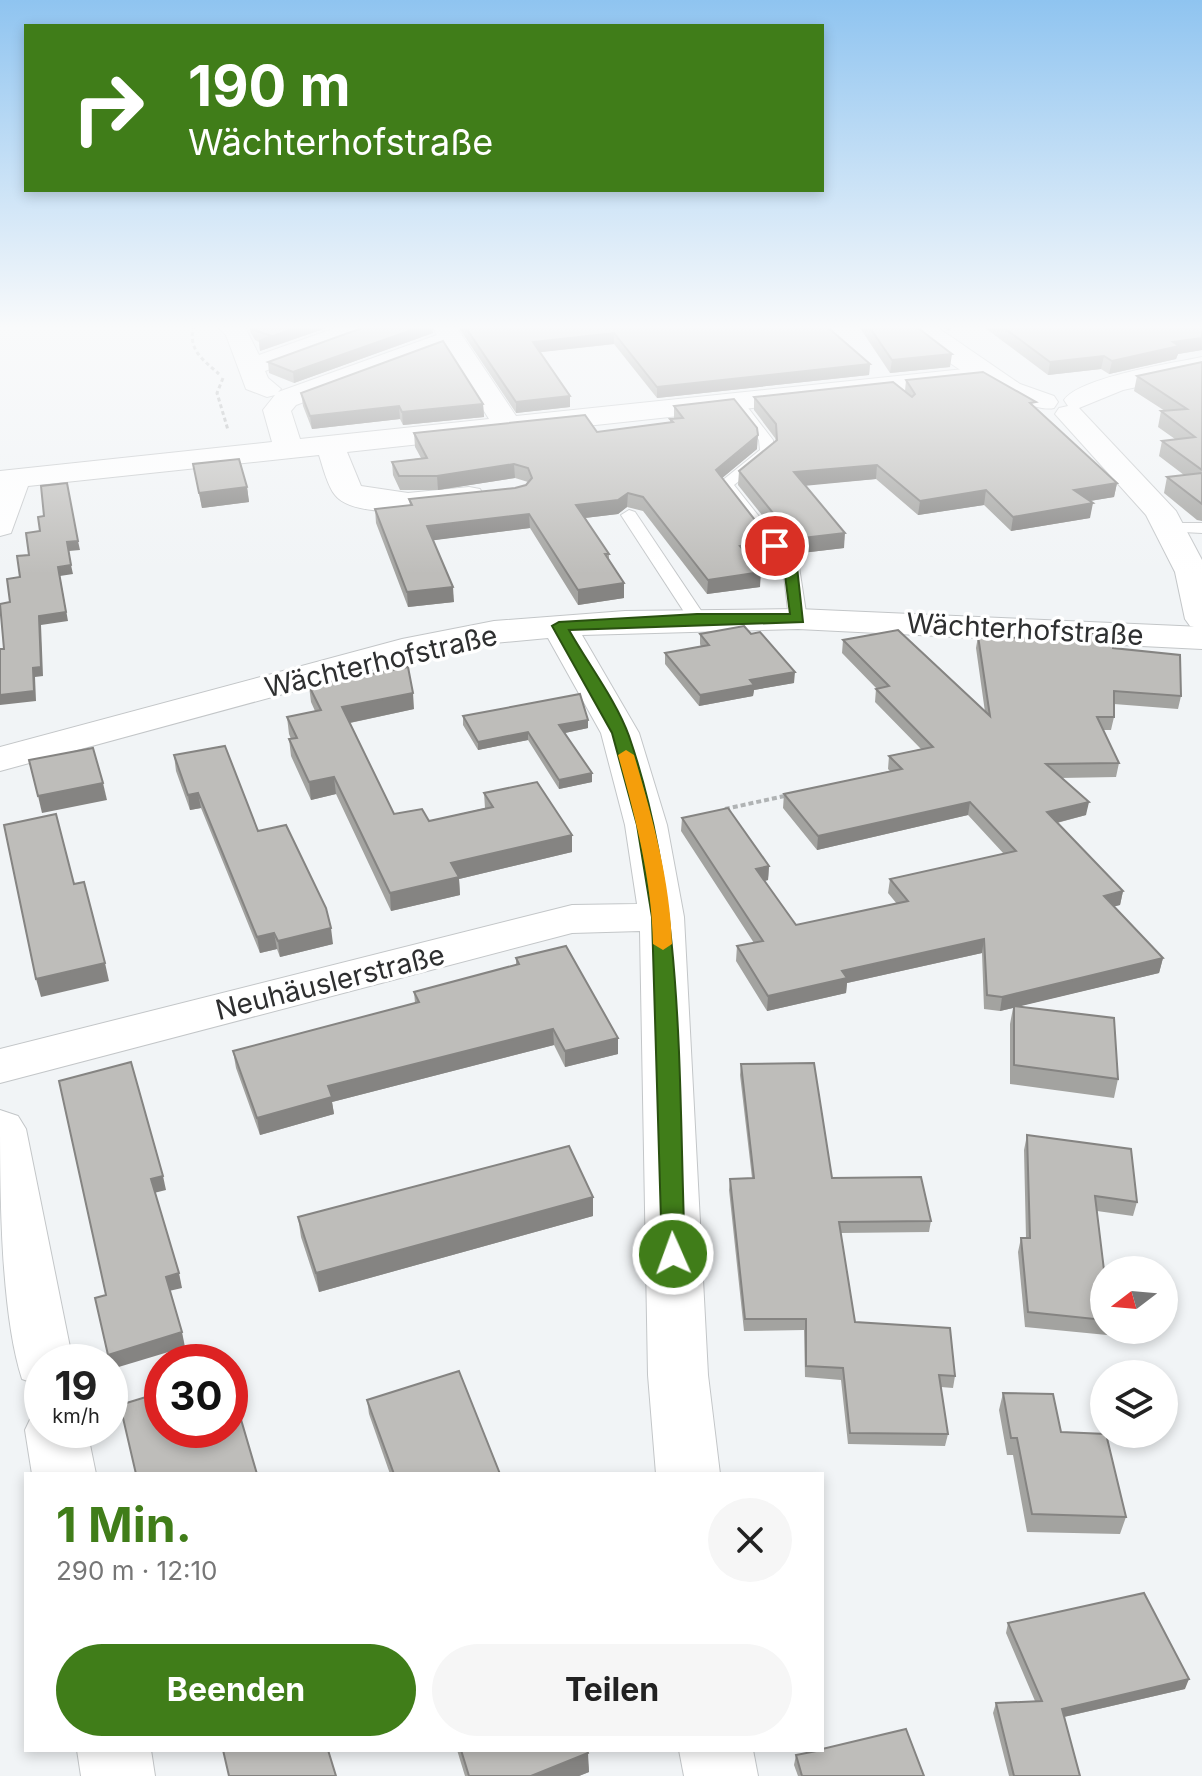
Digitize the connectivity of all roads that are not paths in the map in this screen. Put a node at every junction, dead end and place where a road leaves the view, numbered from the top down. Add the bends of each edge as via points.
1 (279, 408) edge
2 (496, 408) edge
3 (686, 408) edge
4 (741, 408) edge
5 (1066, 408) edge
6 (507, 425) junction
7 (329, 443) junction
8 (288, 448) junction
9 (8, 479) edge
10 (500, 492) edge
11 (629, 515) dead end
12 (0, 526) edge
13 (1186, 528) edge
14 (1201, 605) edge
15 (697, 618) junction
16 (798, 619) junction
17 (559, 626) junction
18 (1202, 638) edge
19 (0, 759) edge
20 (662, 917) junction
21 (0, 1066) edge
22 (0, 1129) edge
23 (40, 1344) edge
24 (59, 1448) edge
25 (64, 1472) edge
26 (688, 1472) edge
27 (114, 1752) edge
28 (716, 1752) edge
29 (118, 1776) edge
30 (721, 1776) edge

1 - 8 street
2 - 6 street
3 - 6 street
4 - 16 lane via 766,440 768,451 726,484 791,567
5 - 13 street via 1090,440
6 - 7 street
7 - 8 street
7 - 10 street via 348,492 370,501 392,505
8 - 9 street
9 - 12 street
11 - 15 lane
13 - 14 street
15 - 16 street, Wächterhofstraße
15 - 17 street, Wächterhofstraße
16 - 18 street, Wächterhofstraße
17 - 19 street, Wächterhofstraße via 415,647
17 - 20 street via 620,733 646,825
20 - 21 street, Neuhäuslerstraße via 572,919
20 - 26 street via 678,1375
22 - 23 street
24 - 25 street
27 - 29 street
28 - 30 street

